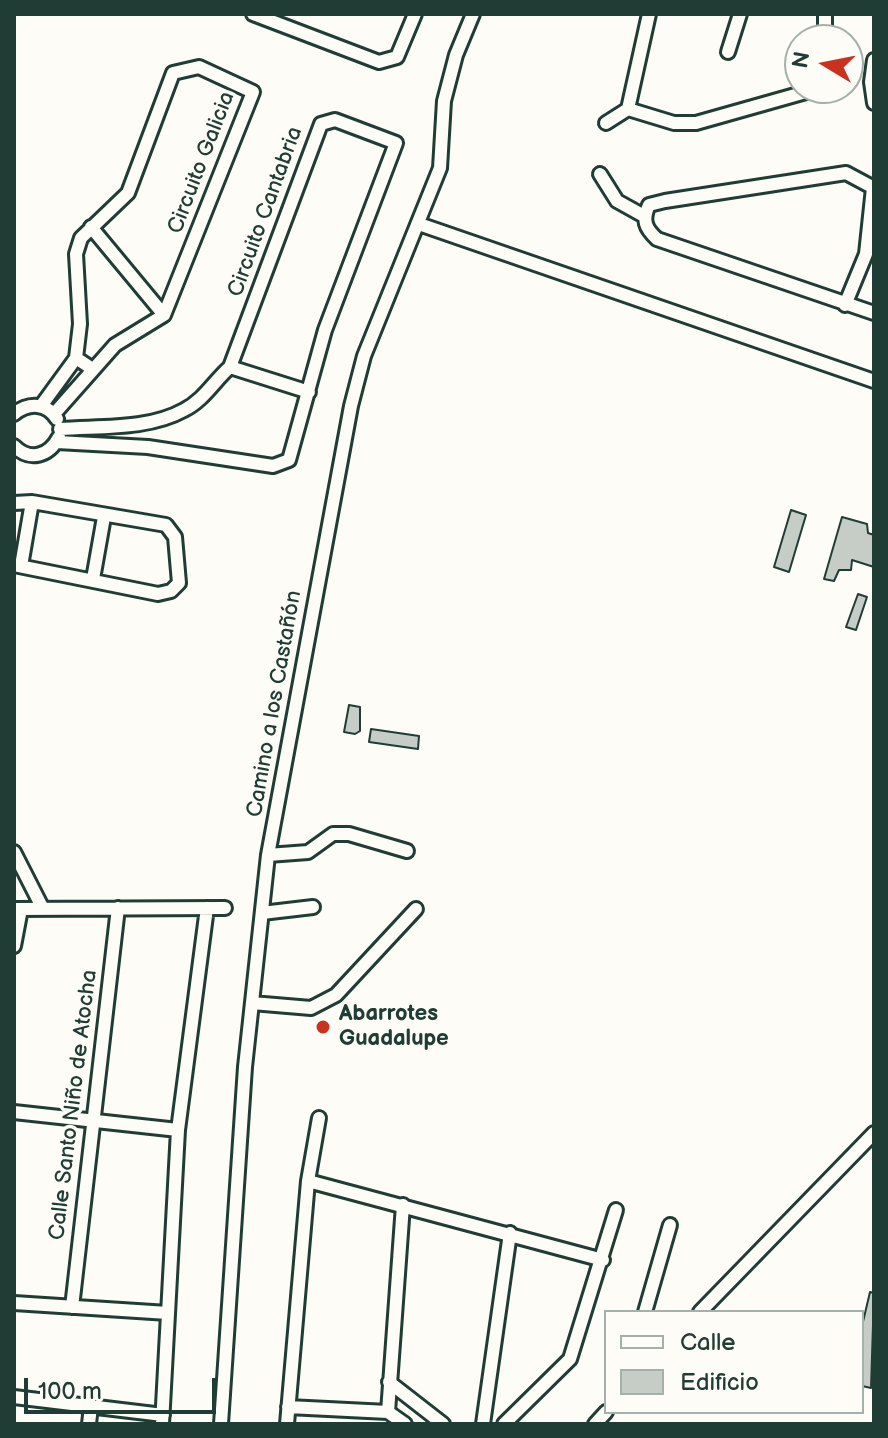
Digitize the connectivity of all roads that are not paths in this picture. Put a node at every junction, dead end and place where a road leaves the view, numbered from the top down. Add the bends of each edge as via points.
1 (253, 14) edge
2 (415, 14) edge
3 (473, 14) edge
4 (649, 14) edge
5 (740, 14) edge
6 (728, 52) dead end
7 (874, 60) edge
8 (784, 98) edge
9 (874, 103) edge
10 (628, 109) junction
11 (606, 123) dead end
12 (600, 174) dead end
13 (874, 188) edge
14 (644, 216) junction
15 (419, 224) junction
16 (91, 227) junction
17 (845, 305) junction
18 (874, 313) edge
19 (164, 315) junction
20 (76, 358) junction
21 (230, 367) junction
22 (91, 368) junction
23 (874, 381) edge
24 (309, 392) junction
25 (41, 406) junction
26 (14, 414) edge
27 (54, 414) junction
28 (149, 423) junction
29 (58, 435) junction
30 (14, 446) edge
31 (148, 447) junction
32 (32, 502) junction
33 (14, 503) edge
34 (104, 517) junction
35 (17, 565) edge
36 (93, 579) junction
37 (407, 851) dead end
38 (14, 852) edge
39 (268, 855) junction
40 (313, 907) dead end
41 (118, 908) junction
42 (207, 908) junction
43 (225, 908) dead end
44 (17, 909) edge
45 (43, 909) junction
46 (416, 909) dead end
47 (262, 913) junction
48 (14, 946) edge
49 (252, 1003) junction
50 (14, 1112) edge
51 (319, 1118) dead end
52 (91, 1120) junction
53 (178, 1130) junction
54 (874, 1133) edge
55 (308, 1181) junction
56 (403, 1205) junction
57 (616, 1210) dead end
58 (670, 1225) dead end
59 (510, 1233) junction
60 (603, 1260) junction
61 (14, 1303) edge
62 (72, 1307) junction
63 (646, 1310) edge
64 (702, 1310) edge
65 (168, 1313) junction
66 (389, 1382) junction
67 (14, 1397) edge
68 (91, 1406) junction
69 (288, 1407) junction
70 (388, 1412) junction
71 (162, 1420) edge
72 (89, 1424) edge
73 (221, 1424) edge
74 (287, 1424) edge
75 (405, 1424) edge
76 (443, 1424) edge
77 (483, 1424) edge
78 (504, 1424) edge

1 - 2 street via 379,62 397,57
3 - 15 street, Camino a los Castañón via 444,101 440,168
4 - 10 street
5 - 6 street
7 - 9 street
8 - 10 street via 696,123 674,123
10 - 11 street
12 - 14 street via 617,201
13 - 14 street via 846,173 665,201 649,205
13 - 17 street via 866,254
14 - 17 street via 646,229 657,239
15 - 23 street
15 - 39 street, Camino a los Castañón via 364,356 351,406
16 - 19 street
16 - 19 street, Circuito Galicia via 128,193 173,73 199,67 253,92
16 - 20 street, Circuito Galicia via 76,254
17 - 18 street
19 - 22 street via 115,345
20 - 22 street
20 - 25 street
21 - 24 street
21 - 24 street, Circuito Cantabria via 318,128 335,120 396,143 325,330
21 - 28 street, Circuito Cantabria via 209,393 184,410
22 - 27 street
24 - 31 street, Circuito Cantabria via 294,449 282,465
25 - 26 street
25 - 27 street
27 - 29 street
28 - 29 street, Circuito Cantabria
28 - 31 street
29 - 30 street via 48,452 36,456
29 - 31 street, Circuito Cantabria
32 - 33 street
32 - 34 street
32 - 35 street
34 - 36 street
34 - 36 street via 171,529 179,583 158,594
35 - 36 street
37 - 39 street via 333,834 308,852
38 - 45 street
39 - 47 street, Camino a los Castañón
40 - 47 street
41 - 42 street
41 - 45 street
41 - 52 street, Calle Santo Niño de Atocha
42 - 43 street
42 - 53 street
44 - 45 street
44 - 48 street
46 - 49 street via 336,995 311,1008
47 - 49 street, Camino a los Castañón
49 - 73 street, Camino a los Castañón
50 - 52 street
51 - 55 street
52 - 53 street
52 - 62 street, Calle Santo Niño de Atocha
53 - 65 street
54 - 64 street
55 - 56 street
55 - 69 street
56 - 59 street
56 - 66 street
57 - 60 street
58 - 63 street
59 - 60 street
59 - 77 street
60 - 78 street via 570,1359
61 - 62 street
62 - 65 street
65 - 71 street
66 - 70 street
66 - 76 street
67 - 68 street
68 - 71 street
68 - 72 street
69 - 70 street
69 - 74 street
70 - 75 street

